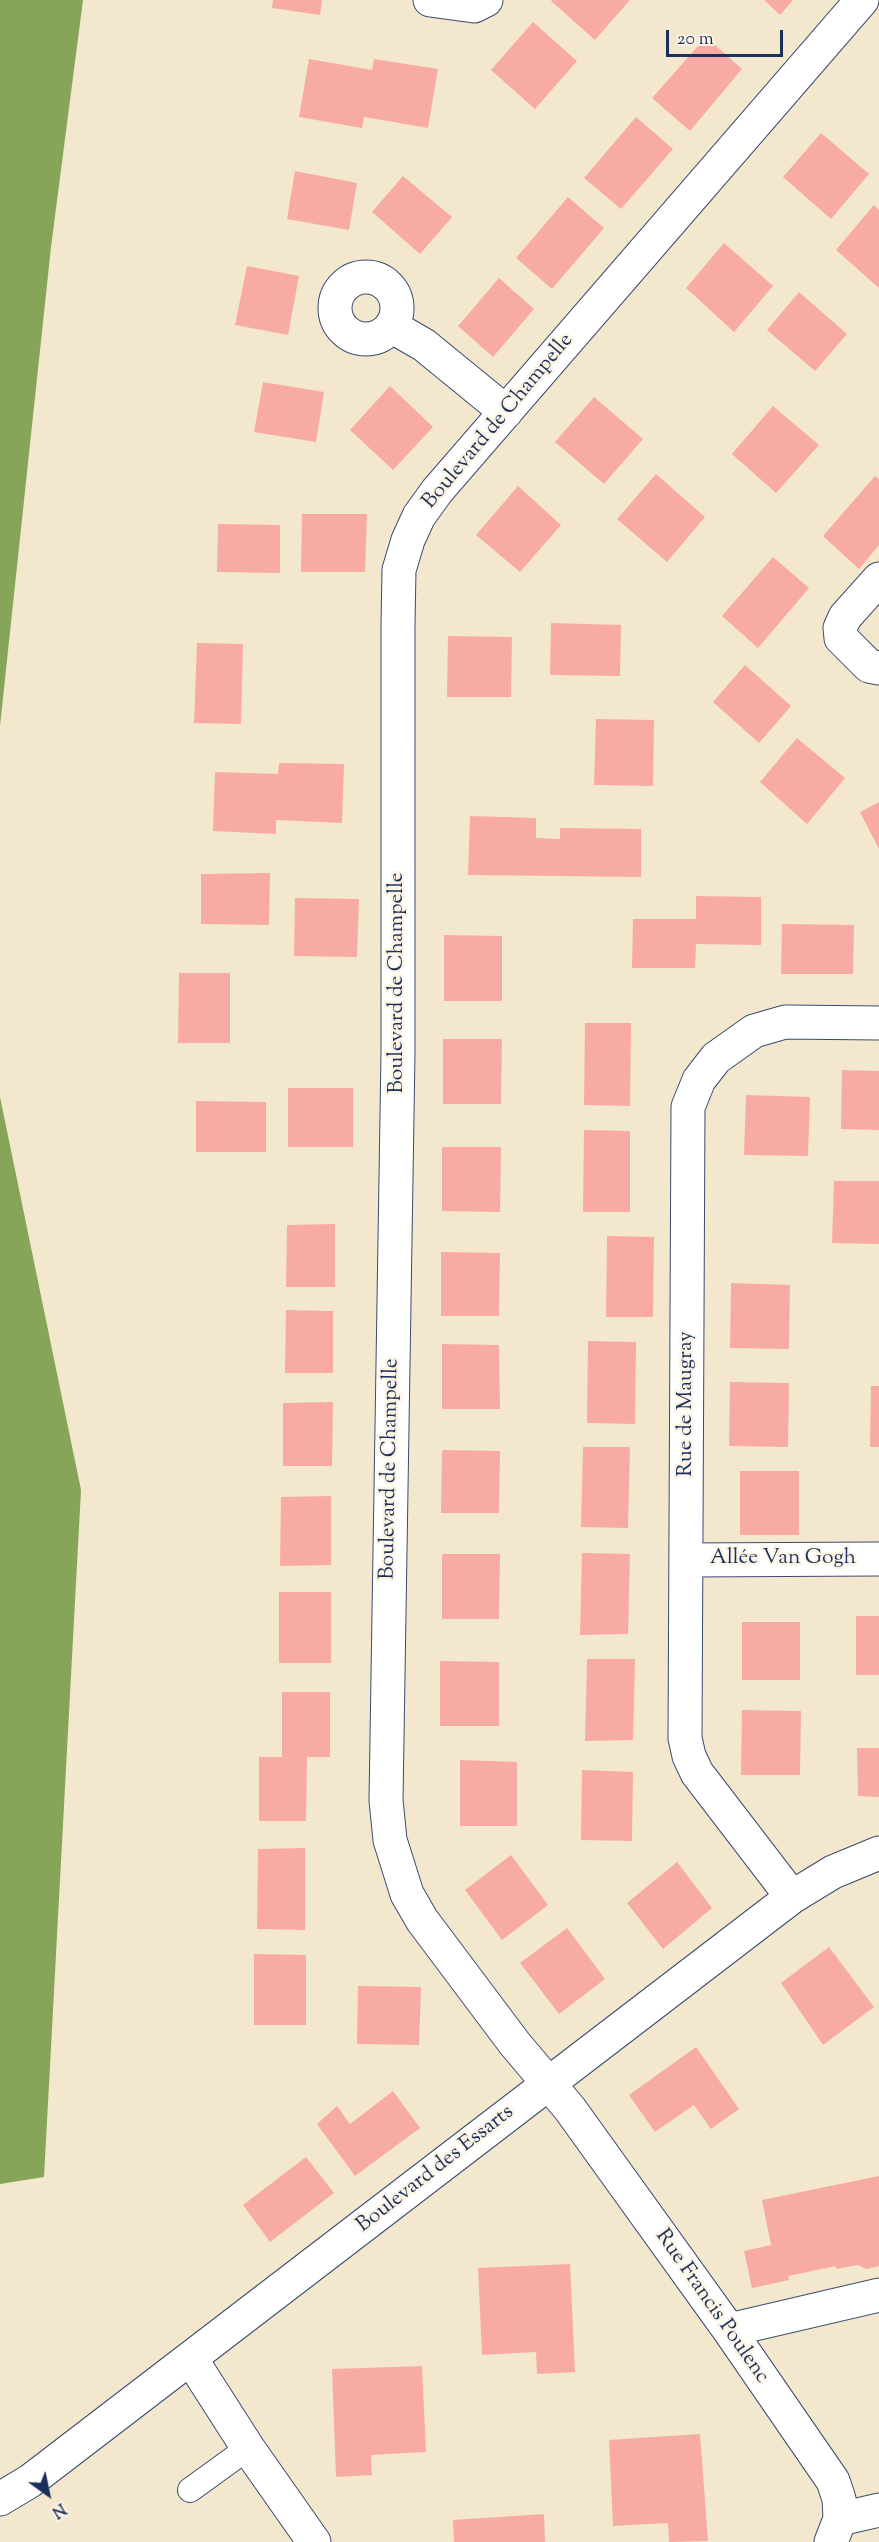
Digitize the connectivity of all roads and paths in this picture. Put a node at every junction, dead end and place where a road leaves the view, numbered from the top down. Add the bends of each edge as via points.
1 (430, 0) edge
2 (486, 0) edge
3 (862, 0) edge
4 (391, 326) dead end
5 (506, 412) junction
6 (879, 579) edge
7 (879, 668) edge
8 (879, 1023) edge
9 (879, 1559) edge
10 (687, 1560) junction
11 (879, 1853) edge
12 (792, 1897) junction
13 (548, 2083) junction
14 (879, 2295) edge
15 (729, 2330) junction
16 (191, 2359) junction
17 (248, 2448) junction
18 (190, 2490) dead end
19 (0, 2499) edge
20 (879, 2510) edge
21 (836, 2531) edge
22 (314, 2542) edge

1 - 2 street via 474,6
3 - 5 street, Boulevard de Champelle
4 - 5 street via 424,345
5 - 13 street, Boulevard de Champelle via 419,516 399,570 398,1053 386,1800 393,1850 407,1894 515,2044
6 - 7 street via 840,628 841,638 869,666
8 - 10 street, Rue de Maugray via 785,1022 754,1031 716,1058 699,1080 688,1107
9 - 10 street, Allée Van Gogh
10 - 12 street, Rue de Maugray via 685,1738 689,1756 697,1773
11 - 12 street, Boulevard des Essarts via 832,1872
12 - 13 street, Boulevard des Essarts
13 - 15 street, Rue Francis Poulenc
13 - 16 street, Boulevard des Essarts
14 - 15 street
15 - 21 street, Rue Francis Poulenc via 834,2481 839,2499
16 - 17 street
16 - 19 street, Boulevard des Essarts via 30,2481
17 - 18 lane
17 - 22 street
20 - 21 street

